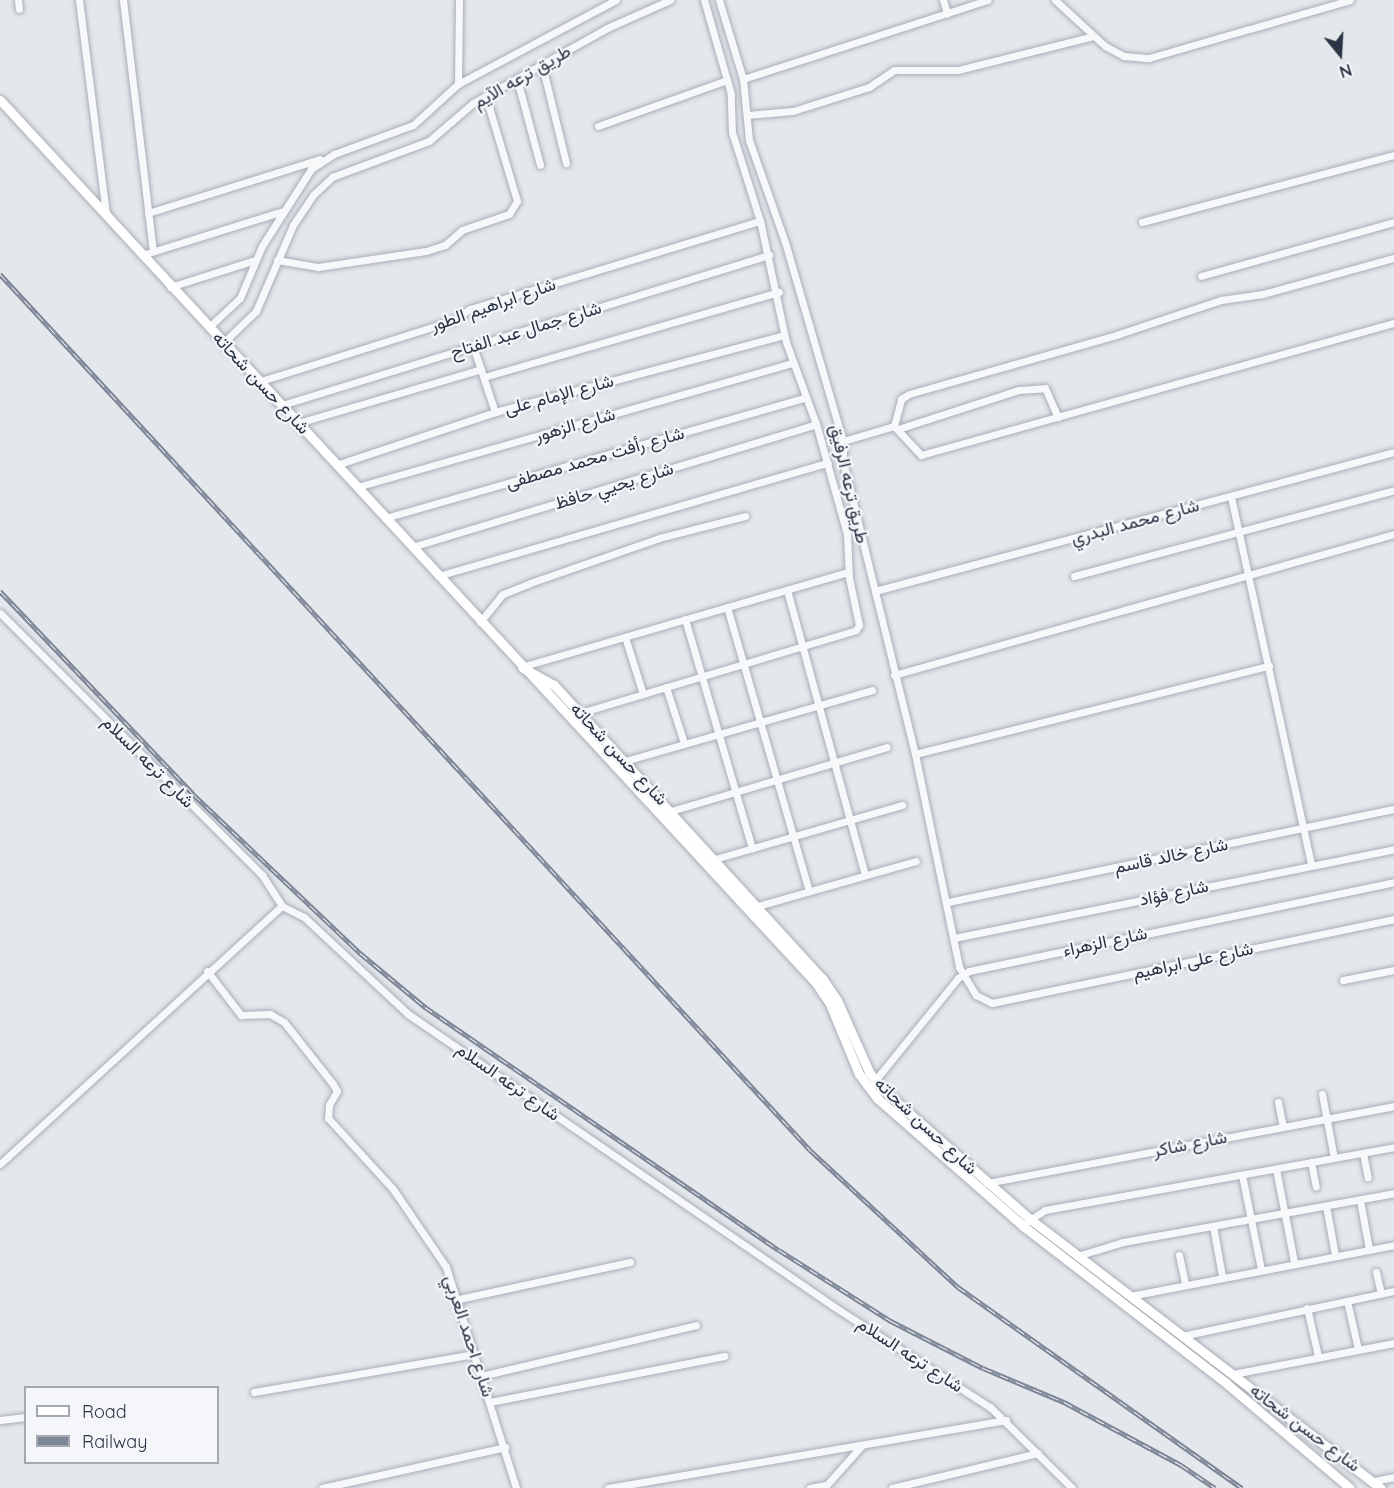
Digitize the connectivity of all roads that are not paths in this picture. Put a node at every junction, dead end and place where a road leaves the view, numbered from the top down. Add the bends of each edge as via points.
1 (18, 0) edge
2 (79, 0) edge
3 (123, 0) edge
4 (459, 0) edge
5 (616, 0) edge
6 (670, 0) edge
7 (704, 0) edge
8 (719, 0) edge
9 (943, 0) edge
10 (988, 0) edge
11 (1055, 0) edge
12 (1350, 0) edge
13 (20, 9) dead end
14 (947, 13) junction
15 (1093, 36) junction
16 (542, 65) junction
17 (517, 79) junction
18 (743, 79) junction
19 (727, 80) junction
20 (458, 84) junction
21 (486, 97) junction
22 (0, 100) edge
23 (747, 115) junction
24 (598, 126) dead end
25 (334, 154) junction
26 (1394, 155) edge
27 (566, 163) dead end
28 (540, 165) dead end
29 (280, 212) junction
30 (148, 213) junction
31 (107, 218) junction
32 (760, 221) junction
33 (1142, 222) dead end
34 (1394, 222) edge
35 (153, 251) junction
36 (142, 255) junction
37 (769, 255) junction
38 (1394, 258) edge
39 (255, 260) junction
40 (277, 260) junction
41 (1201, 276) dead end
42 (170, 287) junction
43 (779, 292) junction
44 (1394, 323) edge
45 (209, 327) junction
46 (784, 334) junction
47 (224, 342) junction
48 (474, 346) junction
49 (793, 363) junction
50 (481, 369) junction
51 (484, 377) junction
52 (261, 381) junction
53 (806, 397) junction
54 (282, 405) junction
55 (495, 412) junction
56 (1058, 417) junction
57 (298, 423) junction
58 (816, 424) junction
59 (898, 427) junction
60 (843, 441) junction
61 (1394, 452) edge
62 (828, 463) junction
63 (336, 465) junction
64 (357, 487) junction
65 (1394, 490) edge
66 (1231, 497) junction
67 (745, 516) dead end
68 (385, 518) junction
69 (1239, 533) junction
70 (1394, 534) edge
71 (412, 547) junction
72 (848, 572) junction
73 (1248, 574) junction
74 (438, 576) junction
75 (1074, 576) dead end
76 (787, 590) junction
77 (875, 591) junction
78 (727, 607) junction
79 (0, 613) edge
80 (685, 619) junction
81 (480, 622) junction
82 (625, 637) junction
83 (802, 646) junction
84 (744, 664) junction
85 (1269, 666) junction
86 (521, 667) junction
87 (894, 675) junction
88 (702, 676) junction
89 (666, 687) junction
90 (872, 690) dead end
91 (643, 694) junction
92 (818, 706) junction
93 (580, 713) junction
94 (760, 722) junction
95 (718, 734) junction
96 (684, 743) junction
97 (887, 747) dead end
98 (915, 754) junction
99 (625, 761) junction
100 (834, 763) junction
101 (777, 779) junction
102 (736, 792) junction
103 (902, 805) dead end
104 (1394, 809) edge
105 (671, 811) junction
106 (850, 820) junction
107 (1305, 828) junction
108 (793, 836) junction
109 (752, 848) junction
110 (1394, 849) edge
111 (715, 859) junction
112 (916, 861) dead end
113 (1311, 865) junction
114 (865, 875) junction
115 (1394, 882) edge
116 (809, 891) junction
117 (948, 902) junction
118 (282, 906) junction
119 (758, 906) junction
120 (1394, 919) edge
121 (954, 938) junction
122 (1394, 970) edge
123 (207, 971) junction
124 (962, 974) junction
125 (1343, 980) dead end
126 (872, 1084) junction
127 (1322, 1094) dead end
128 (1278, 1102) dead end
129 (1394, 1106) edge
130 (1326, 1119) junction
131 (1283, 1127) junction
132 (1394, 1147) edge
133 (944, 1151) junction
134 (1363, 1153) junction
135 (1334, 1158) junction
136 (1311, 1162) junction
137 (0, 1164) edge
138 (1276, 1169) junction
139 (1242, 1175) junction
140 (1368, 1178) dead end
141 (986, 1183) junction
142 (1316, 1187) dead end
143 (1394, 1193) edge
144 (1360, 1200) junction
145 (1326, 1206) junction
146 (1284, 1214) junction
147 (1250, 1220) junction
148 (1026, 1223) junction
149 (1213, 1226) junction
150 (1394, 1245) edge
151 (1369, 1249) junction
152 (1179, 1255) dead end
153 (1335, 1255) junction
154 (1077, 1256) junction
155 (630, 1262) dead end
156 (1294, 1262) junction
157 (1261, 1269) junction
158 (1376, 1272) dead end
159 (1222, 1276) junction
160 (1185, 1283) junction
161 (1394, 1291) edge
162 (1381, 1293) junction
163 (1130, 1296) junction
164 (459, 1299) junction
165 (1347, 1301) junction
166 (1307, 1308) junction
167 (696, 1325) dead end
168 (1182, 1336) junction
169 (1394, 1343) edge
170 (1358, 1349) junction
171 (473, 1354) junction
172 (726, 1356) dead end
173 (1318, 1356) junction
174 (1233, 1374) junction
175 (481, 1376) junction
176 (1226, 1383) junction
177 (254, 1392) dead end
178 (490, 1402) junction
179 (24, 1417) edge
180 (1006, 1419) junction
181 (0, 1420) edge
182 (1307, 1430) junction
183 (1297, 1442) junction
184 (862, 1444) junction
185 (505, 1447) junction
186 (1038, 1453) junction
187 (1394, 1477) edge
188 (1378, 1484) edge
189 (825, 1487) edge
190 (1071, 1487) edge
191 (322, 1488) edge
192 (514, 1488) edge
193 (608, 1488) edge
194 (810, 1488) edge
195 (892, 1488) edge
196 (1061, 1488) edge
197 (1350, 1488) edge

1 - 13 street
2 - 31 street
3 - 30 street
4 - 20 street
5 - 20 street, طريق ترعه الآيم
6 - 16 street, طريق ترعه الآيم
7 - 19 street, طريق ترعه الرفيق
8 - 18 street, طريق ترعه الرفيق
9 - 14 street
10 - 14 street
11 - 15 street
12 - 15 street via 1149,58 1124,56
14 - 18 street
15 - 23 street via 958,70 894,70 869,87 794,111
16 - 17 street, طريق ترعه الآيم
16 - 27 street
17 - 21 street, طريق ترعه الآيم
17 - 28 street
18 - 23 street, طريق ترعه الرفيق
19 - 24 street
19 - 32 street, طريق ترعه الرفيق via 733,137
20 - 25 street, طريق ترعه الآيم via 412,125
21 - 40 street, طريق ترعه الآيم via 429,141 332,177 314,194 293,225
21 - 40 street via 517,201 509,214 462,230 445,245 426,251 318,267
22 - 31 main road, شارع حسن شحاته
23 - 60 street, طريق ترعه الرفيق via 752,149 785,242
25 - 29 street, طريق ترعه الآيم via 303,177
25 - 30 street
26 - 33 street
29 - 35 street
29 - 39 street, طريق ترعه الآيم
30 - 35 street
31 - 36 main road, شارع حسن شحاته
32 - 37 street, طريق ترعه الرفيق
32 - 52 street, شارع ابراهيم الطور via 470,309 454,320
34 - 41 street
35 - 36 street
36 - 42 main road, شارع حسن شحاته
37 - 43 street, طريق ترعه الرفيق
37 - 48 street, شارع جمال عبد الفتاح
38 - 59 street via 1263,294 1221,300 1119,334 909,394 902,399
39 - 42 street
39 - 45 street, طريق ترعه الآيم via 240,298
40 - 47 street, طريق ترعه الآيم via 256,310
42 - 45 main road, شارع حسن شحاته
43 - 46 street, طريق ترعه الرفيق
43 - 51 street
44 - 56 street
45 - 47 main road, شارع حسن شحاته
46 - 49 street, طريق ترعه الرفيق
46 - 55 street, شارع الإمام على
47 - 52 main road, شارع حسن شحاته
48 - 50 street
48 - 54 street, شارع جمال عبد الفتاح
49 - 53 street, طريق ترعه الرفيق
49 - 64 street, شارع الزهور
50 - 51 street
50 - 57 street
51 - 55 street
52 - 54 main road, شارع حسن شحاته
53 - 58 street, طريق ترعه الرفيق
53 - 68 street, شارع رأفت محمد مصطفى
54 - 57 main road, شارع حسن شحاته
55 - 63 street, شارع الإمام على
56 - 59 street via 921,455 913,450
56 - 59 street via 1045,388 1019,390
57 - 63 main road, شارع حسن شحاته
58 - 62 street, طريق ترعه الرفيق
58 - 71 street, شارع يحيي حافظ
59 - 60 street
60 - 77 street, طريق ترعه الرفيق via 843,461
61 - 66 street, شارع محمد البدري
62 - 72 street, طريق ترعه الرفيق via 848,540
62 - 74 street
63 - 64 main road, شارع حسن شحاته
64 - 68 main road, شارع حسن شحاته
65 - 69 street
66 - 69 street
66 - 77 street, شارع محمد البدري
67 - 81 street via 659,538 530,583 503,594
68 - 71 main road, شارع حسن شحاته
69 - 73 street
69 - 75 street
70 - 73 street
71 - 74 main road, شارع حسن شحاته
72 - 76 street
72 - 83 street, طريق ترعه الرفيق via 860,620 856,630
73 - 85 street
73 - 87 street
74 - 81 main road, شارع حسن شحاته
76 - 78 street
76 - 83 street
77 - 87 street, طريق ترعه الرفيق
78 - 80 street
78 - 84 street
79 - 118 street, شارع ترعه السلام via 262,875
80 - 82 street
80 - 88 street
81 - 86 main road, شارع حسن شحاته
82 - 86 street
82 - 91 street
83 - 84 street
83 - 92 street
84 - 88 street
84 - 94 street
85 - 98 street
85 - 107 street
86 - 93 main road, شارع حسن شحاته via 547,678
86 - 126 main road, شارع حسن شحاته via 816,983
87 - 98 street, طريق ترعه الرفيق
88 - 89 street
88 - 95 street
89 - 91 street
89 - 96 street
90 - 92 street
91 - 93 street
92 - 94 street
92 - 100 street
93 - 99 main road, شارع حسن شحاته
94 - 95 street
94 - 101 street
95 - 96 street
95 - 102 street
96 - 99 street
97 - 100 street
98 - 117 street, طريق ترعه الرفيق
99 - 105 main road, شارع حسن شحاته
100 - 101 street
100 - 106 street
101 - 102 street
101 - 108 street
102 - 105 street
102 - 109 street
103 - 106 street
104 - 107 street, شارع خالد قاسم
105 - 111 main road, شارع حسن شحاته
106 - 108 street
106 - 114 street
107 - 113 street
107 - 117 street, شارع خالد قاسم
108 - 109 street
108 - 116 street
109 - 111 street
110 - 113 street, شارع فؤاد
111 - 119 main road, شارع حسن شحاته
112 - 114 street
113 - 121 street, شارع فؤاد
114 - 116 street
115 - 124 street, شارع الزهراء
116 - 119 street
117 - 121 street, طريق ترعه الرفيق
118 - 123 street
118 - 180 street, شارع ترعه السلام via 304,917 408,1014 833,1306
119 - 126 main road, شارع حسن شحاته via 832,992
120 - 124 street, شارع على ابراهيم via 992,1003 976,995
121 - 124 street, طريق ترعه الرفيق
122 - 125 street
123 - 137 street via 77,1097
123 - 164 street, شارع احمد العربي via 241,1015 278,1017 333,1084 338,1091 329,1105 328,1118 406,1206 446,1267
124 - 126 street
126 - 133 main road, شارع حسن شحاته
127 - 130 street
128 - 131 street
129 - 130 street, شارع شاكر
130 - 131 street, شارع شاكر
130 - 135 street
131 - 141 street, شارع شاكر
132 - 134 street
133 - 141 main road, شارع حسن شحاته
133 - 148 main road, شارع حسن شحاته
134 - 135 street
134 - 140 street
135 - 136 street
136 - 138 street
136 - 142 street
138 - 139 street
138 - 146 street
139 - 147 street
139 - 148 street via 1045,1210
141 - 148 main road, شارع حسن شحاته
143 - 144 street
144 - 145 street
144 - 151 street
145 - 146 street
145 - 153 street
146 - 147 street
146 - 156 street
147 - 149 street
147 - 157 street
148 - 154 main road, شارع حسن شحاته
148 - 176 main road, شارع حسن شحاته
149 - 154 street via 1099,1247
149 - 159 street
150 - 151 street
151 - 153 street
152 - 160 street
153 - 156 street
154 - 163 main road, شارع حسن شحاته
155 - 164 street
156 - 157 street
157 - 159 street
158 - 162 street
159 - 160 street
160 - 163 street
161 - 162 street
162 - 165 street
163 - 168 main road, شارع حسن شحاته
164 - 171 street, شارع احمد العربي
165 - 166 street
165 - 170 street
166 - 168 street
166 - 173 street
167 - 175 street
168 - 174 main road, شارع حسن شحاته
169 - 170 street
170 - 173 street
171 - 175 street, شارع احمد العربي
171 - 177 street
172 - 178 street
173 - 174 street
174 - 176 main road
174 - 182 main road, شارع حسن شحاته
175 - 178 street, شارع احمد العربي
176 - 183 main road, شارع حسن شحاته
178 - 185 street, شارع احمد العربي
179 - 181 street
180 - 184 street
180 - 186 street, شارع ترعه السلام
182 - 183 main road
182 - 188 main road, شارع حسن شحاته
183 - 197 main road, شارع حسن شحاته
184 - 189 street
184 - 193 street
185 - 191 street
185 - 192 street, شارع احمد العربي
186 - 190 street, شارع ترعه السلام
186 - 195 street
187 - 188 street
189 - 194 street
190 - 196 street

